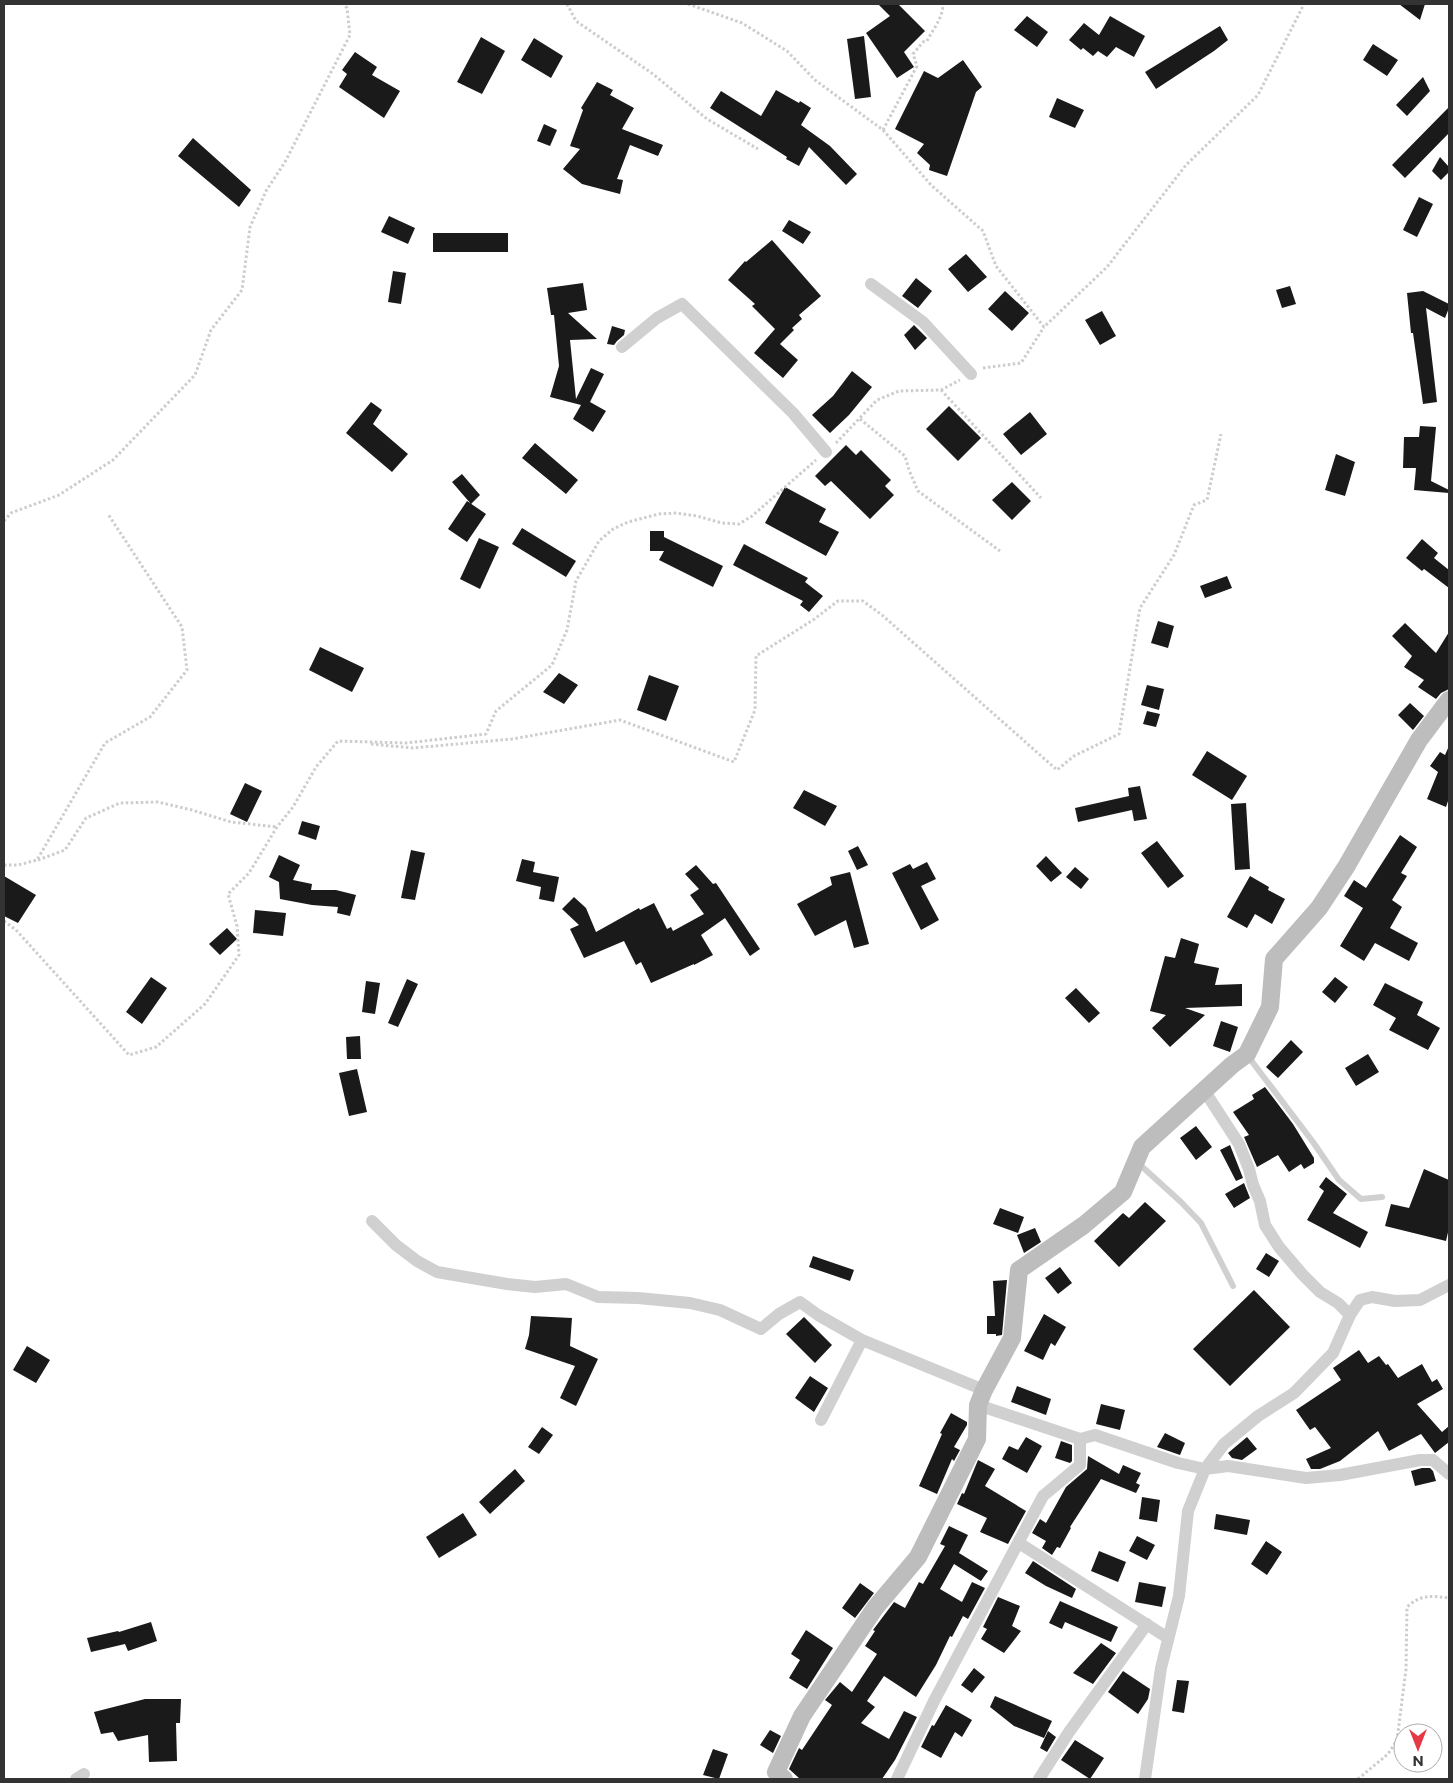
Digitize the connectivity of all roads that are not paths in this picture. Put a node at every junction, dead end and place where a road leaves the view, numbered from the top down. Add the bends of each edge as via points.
1 (871, 284) dead end
2 (622, 347) dead end
3 (971, 374) road end
4 (826, 452) road end
5 (1449, 700) edge
6 (1246, 1054) junction
7 (1204, 1090) junction
8 (1136, 1160) junction
9 (1382, 1197) dead end
10 (372, 1221) dead end
11 (1449, 1285) edge
12 (1233, 1286) dead end
13 (1350, 1315) junction
14 (862, 1340) junction
15 (981, 1398) junction
16 (821, 1420) dead end
17 (1080, 1439) junction
18 (1205, 1470) junction
19 (1449, 1474) edge
20 (1019, 1542) junction
21 (1147, 1624) junction
22 (1168, 1638) junction
23 (784, 1779) edge
24 (897, 1779) edge
25 (1039, 1779) edge
26 (1145, 1779) edge

1 - 3 street via 923,322
2 - 4 street via 657,318 682,304 793,413
5 - 6 street via 1419,740 1319,908 1274,959 1270,1007
6 - 7 street
6 - 9 lane via 1339,1180 1361,1199
7 - 8 street via 1142,1147
7 - 13 street via 1239,1144 1260,1201 1265,1225 1302,1274
8 - 12 lane via 1201,1223
8 - 15 street via 1123,1192 1112,1203 1019,1270 1012,1338
10 - 14 street via 396,1245 437,1272 535,1287 566,1284 598,1297 690,1303 720,1310 761,1329 800,1302
11 - 13 street via 1420,1300 1395,1301 1372,1297 1360,1300
13 - 18 street via 1333,1353 1294,1393 1258,1416 1224,1444
14 - 15 street
14 - 16 street
15 - 17 street
15 - 23 street via 977,1438 918,1557 875,1608 802,1716 776,1772
17 - 18 street via 1095,1435
17 - 20 street via 1080,1465 1043,1496
18 - 19 street via 1228,1466 1306,1478 1340,1476 1410,1461 1433,1460
18 - 22 street via 1188,1511 1179,1596
20 - 21 street
20 - 24 street via 934,1701
21 - 22 street
21 - 25 street
22 - 26 street

